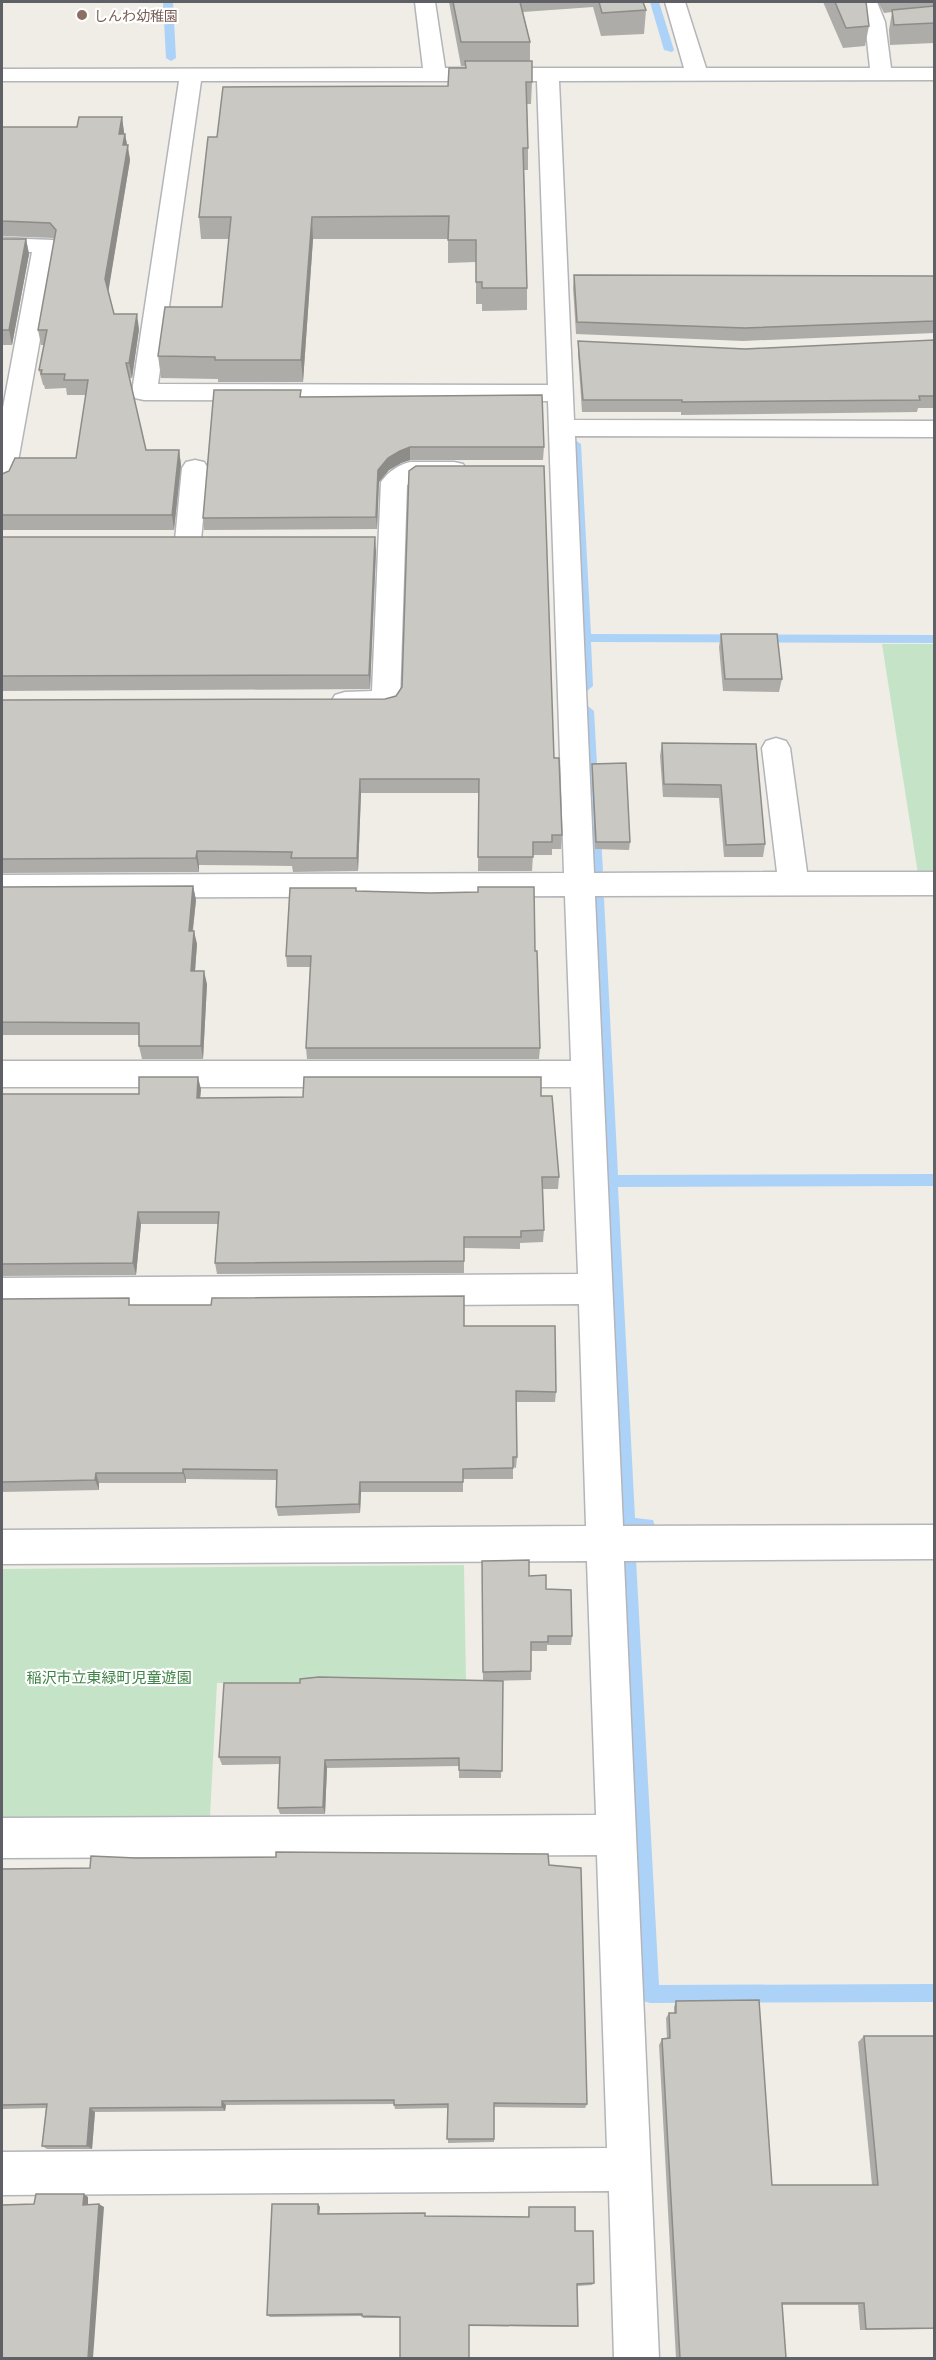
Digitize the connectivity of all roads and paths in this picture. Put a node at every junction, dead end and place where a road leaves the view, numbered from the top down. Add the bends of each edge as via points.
1 (425, 2) edge
2 (675, 2) edge
3 (867, 2) edge
4 (899, 20) edge
5 (875, 22) junction
6 (435, 74) junction
7 (548, 74) junction
8 (697, 74) junction
9 (882, 74) junction
10 (934, 74) edge
11 (2, 75) edge
12 (191, 75) junction
13 (2, 245) edge
14 (11, 373) edge
15 (560, 393) junction
16 (562, 428) junction
17 (934, 429) edge
18 (195, 468) dead end
19 (481, 470) edge
20 (2, 478) edge
21 (189, 540) edge
22 (319, 702) edge
23 (776, 748) dead end
24 (792, 883) junction
25 (934, 883) edge
26 (579, 884) junction
27 (2, 886) edge
28 (2, 1074) edge
29 (587, 1074) junction
30 (595, 1289) junction
31 (2, 1293) edge
32 (934, 1542) edge
33 (605, 1545) junction
34 (2, 1547) edge
35 (617, 1835) junction
36 (2, 1838) edge
37 (629, 2169) junction
38 (2, 2174) edge
39 (637, 2358) edge

1 - 6 street
2 - 8 street
3 - 5 street
4 - 5 street
5 - 9 street
6 - 7 street
6 - 12 street
7 - 8 street
7 - 15 street via 570,343
8 - 9 street
9 - 10 street
11 - 12 street
12 - 15 street via 144,392
13 - 14 street via 45,245
14 - 20 street
15 - 16 street
16 - 17 street
16 - 26 street via 551,470
18 - 21 street
19 - 22 street via 410,470 394,482 380,540 386,701
23 - 24 street
24 - 25 street
24 - 26 street
26 - 27 street
26 - 29 street
28 - 29 street
29 - 30 street
30 - 31 street
30 - 33 street
32 - 33 street
33 - 34 street
33 - 35 street
35 - 36 street
35 - 37 street
37 - 38 street
37 - 39 street

